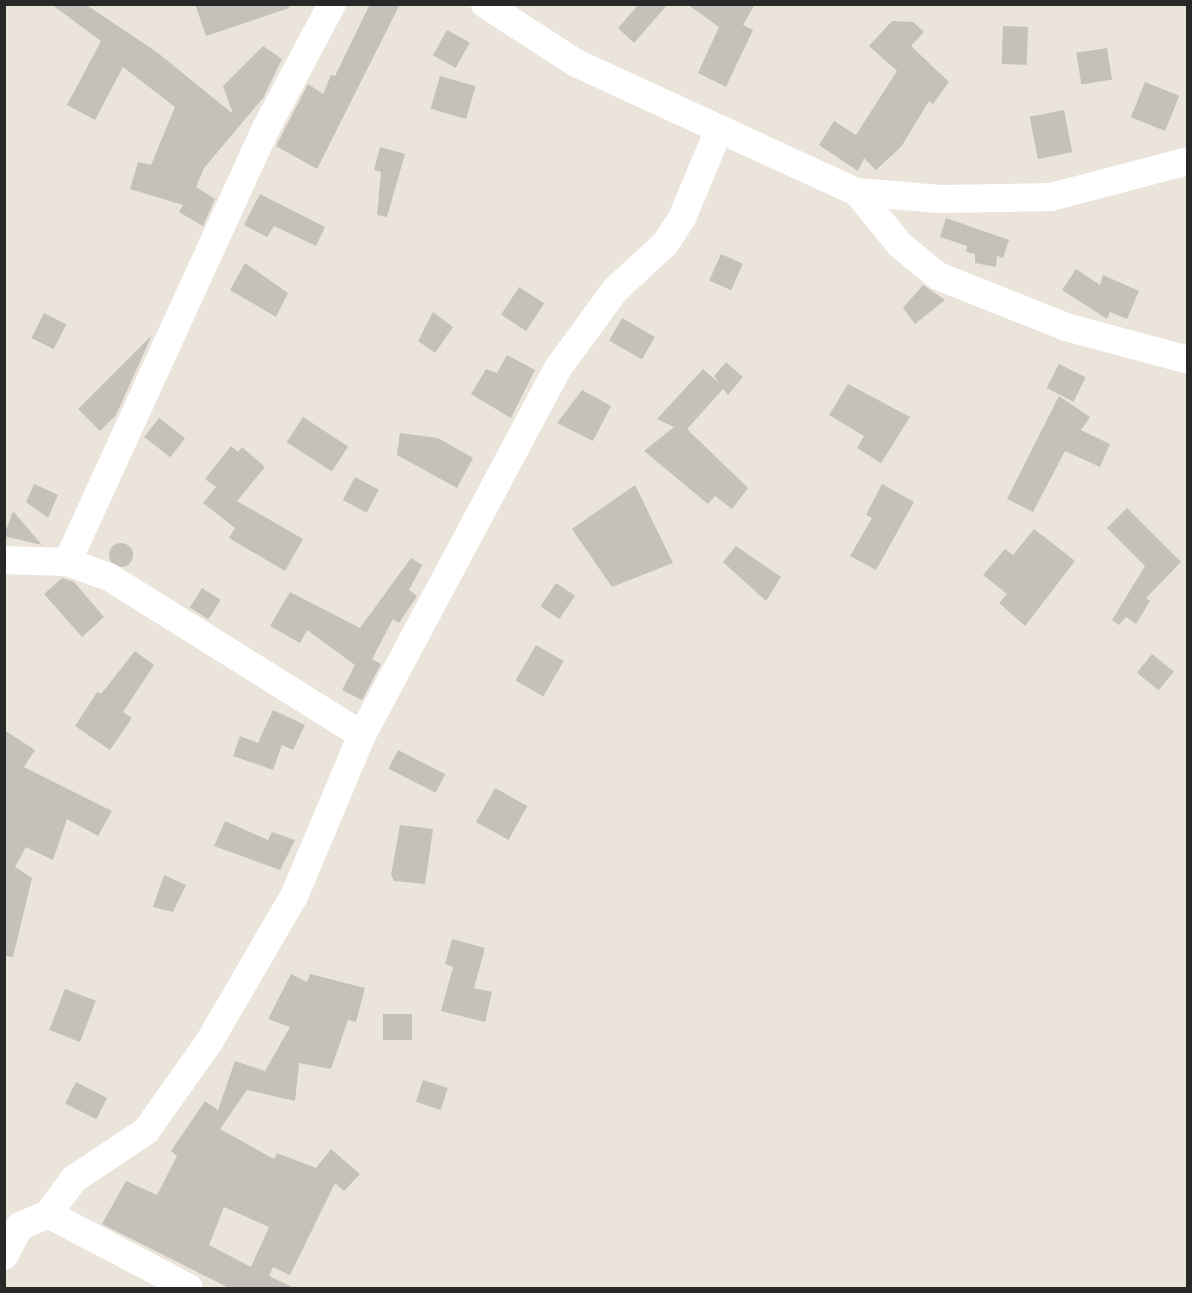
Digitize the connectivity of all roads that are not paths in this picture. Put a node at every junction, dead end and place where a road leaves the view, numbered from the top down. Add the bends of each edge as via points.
1 (332, 4) edge
2 (485, 4) edge
3 (718, 132) junction
4 (1188, 161) edge
5 (856, 192) junction
6 (1188, 360) edge
7 (4, 560) edge
8 (67, 562) junction
9 (362, 735) junction
10 (48, 1214) junction
11 (12, 1221) edge
12 (4, 1256) edge
13 (189, 1288) edge

1 - 8 street via 266,128
2 - 3 street via 576,63
3 - 5 street
3 - 9 street via 682,218 665,244 615,290 558,368
4 - 5 street via 1051,197 940,199
5 - 6 street via 900,245 938,276 1066,327
7 - 8 street
8 - 9 street via 109,577
9 - 10 street via 295,894 209,1041 146,1131 74,1179
10 - 11 street
10 - 13 street
11 - 12 street

